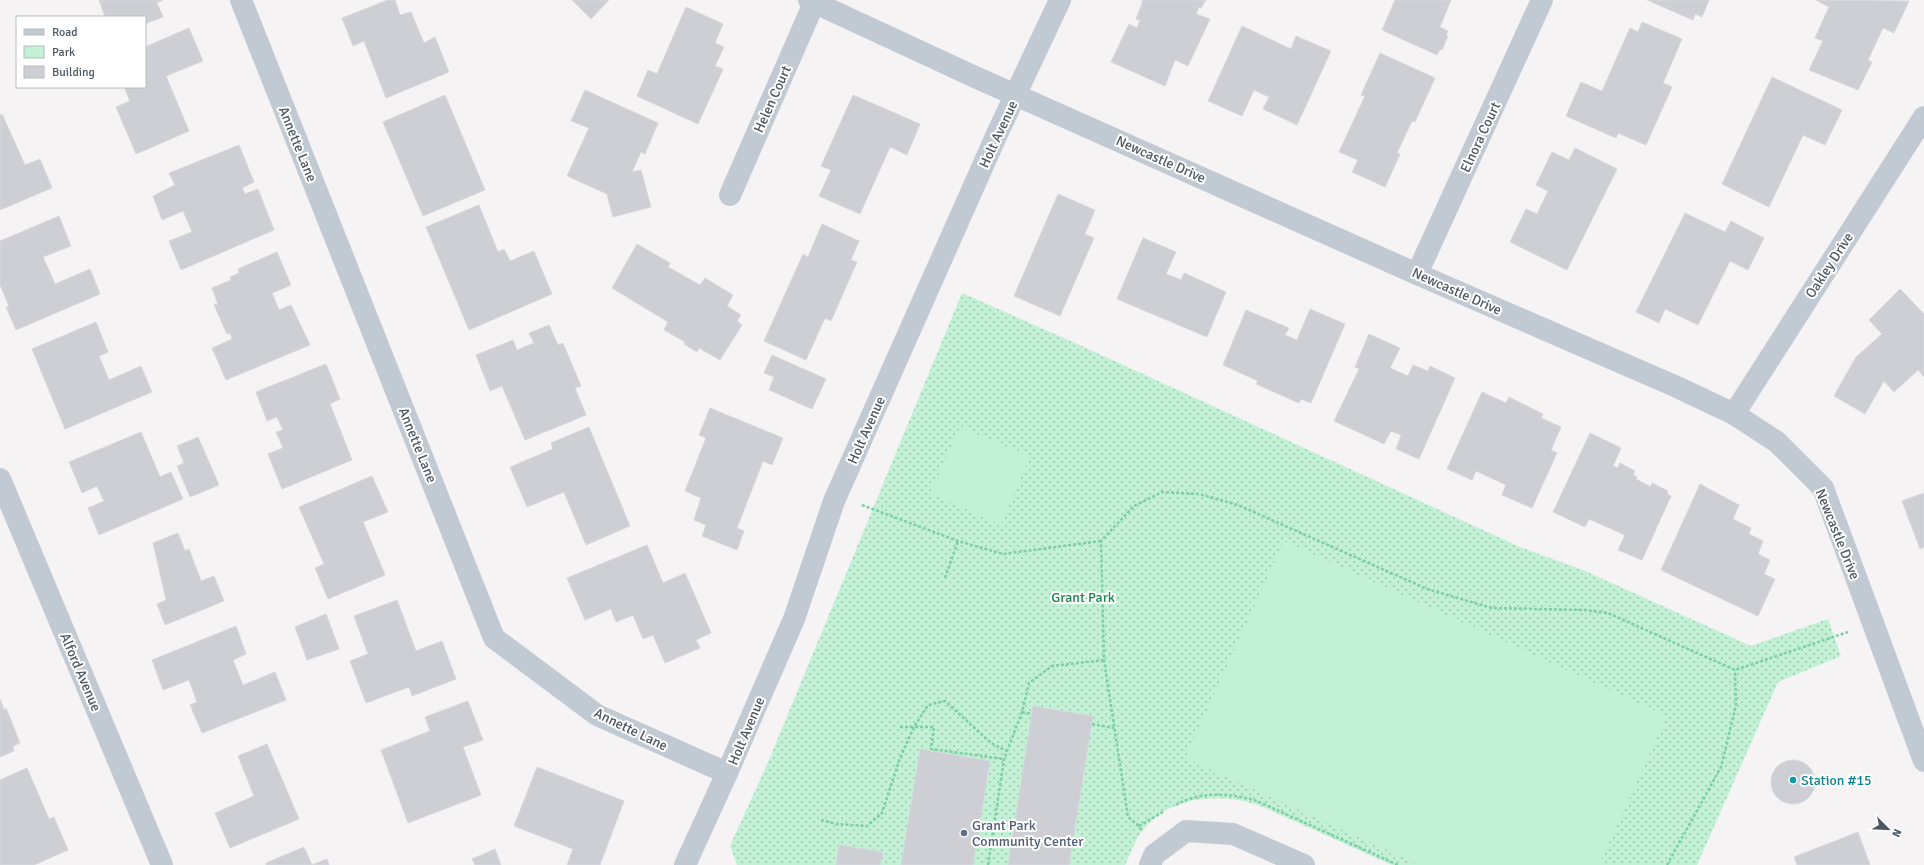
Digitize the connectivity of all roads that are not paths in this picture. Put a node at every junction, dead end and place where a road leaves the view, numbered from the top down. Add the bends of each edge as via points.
1 (241, 0) edge
2 (1060, 0) edge
3 (1542, 0) edge
4 (811, 1) edge
5 (1016, 94) junction
6 (1924, 117) edge
7 (730, 195) dead end
8 (1417, 274) junction
9 (1734, 414) junction
10 (0, 479) edge
11 (1924, 761) edge
12 (728, 773) junction
13 (1152, 860) edge
14 (162, 865) edge
15 (685, 865) edge
16 (1304, 865) edge

1 - 12 street, Annette Lane via 494,638 597,715
2 - 5 street, Holt Avenue
3 - 8 street, Elnora Court
4 - 5 street, Newcastle Drive
4 - 7 street, Helen Court
5 - 8 street, Newcastle Drive
5 - 12 street, Holt Avenue via 837,495 794,619
6 - 9 street, Oakley Drive
8 - 9 street, Newcastle Drive
9 - 11 street, Newcastle Drive via 1777,442 1823,488
10 - 14 street, Alford Avenue
12 - 15 street, Holt Avenue
13 - 16 street via 1186,831 1233,834

